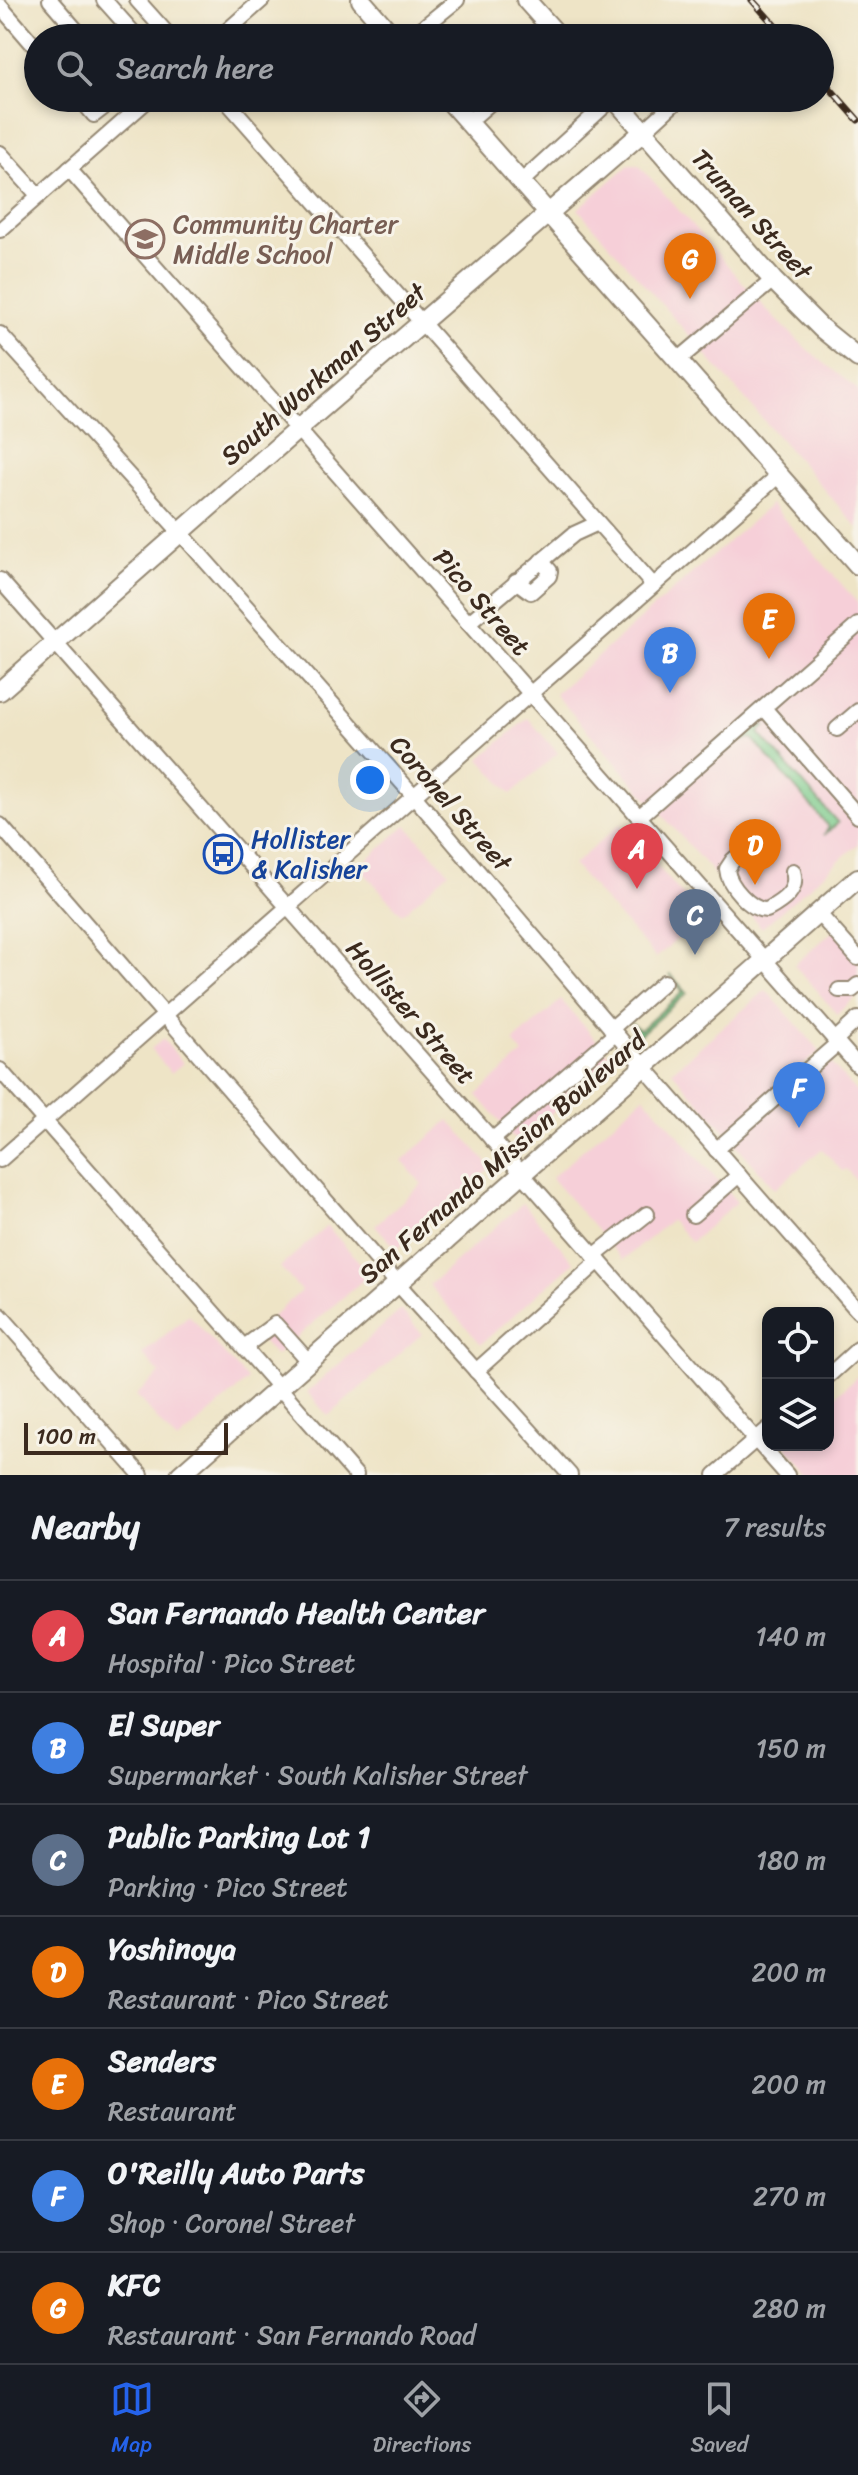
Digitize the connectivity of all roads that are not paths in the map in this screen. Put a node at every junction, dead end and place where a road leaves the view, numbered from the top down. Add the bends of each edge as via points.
1 (50, 0) edge
2 (104, 0) edge
3 (137, 0) edge
4 (262, 0) edge
5 (361, 0) edge
6 (457, 0) edge
7 (526, 0) edge
8 (0, 6) edge
9 (71, 24) edge
10 (125, 24) edge
11 (158, 24) edge
12 (235, 24) edge
13 (382, 24) edge
14 (427, 24) edge
15 (547, 24) edge
16 (24, 34) edge
17 (134, 112) edge
18 (236, 112) edge
19 (459, 112) edge
20 (480, 112) edge
21 (598, 112) edge
22 (627, 112) edge
23 (665, 112) edge
24 (468, 122) junction
25 (644, 131) junction
26 (0, 153) edge
27 (69, 169) junction
28 (521, 182) junction
29 (38, 195) junction
30 (548, 213) junction
31 (0, 230) edge
32 (773, 280) junction
33 (422, 323) junction
34 (0, 334) edge
35 (858, 358) edge
36 (677, 361) junction
37 (298, 429) junction
38 (779, 475) junction
39 (598, 523) junction
40 (180, 532) junction
41 (858, 565) edge
42 (0, 580) edge
43 (653, 585) junction
44 (468, 623) junction
45 (858, 625) edge
46 (55, 643) junction
47 (0, 691) edge
48 (530, 693) junction
49 (764, 708) junction
50 (858, 711) edge
51 (837, 729) dead end
52 (414, 796) junction
53 (858, 816) edge
54 (639, 817) junction
55 (0, 825) edge
56 (761, 836) dead end
57 (793, 871) dead end
58 (858, 878) edge
59 (287, 907) junction
60 (819, 914) junction
61 (858, 958) edge
62 (764, 959) junction
63 (664, 982) dead end
64 (858, 985) edge
65 (839, 990) dead end
66 (164, 1016) junction
67 (858, 1019) edge
68 (613, 1031) junction
69 (836, 1042) junction
70 (858, 1066) edge
71 (644, 1067) junction
72 (0, 1070) edge
73 (44, 1121) junction
74 (492, 1140) junction
75 (716, 1150) junction
76 (0, 1160) edge
77 (522, 1174) junction
78 (739, 1175) junction
79 (647, 1214) dead end
80 (693, 1215) dead end
81 (596, 1259) junction
82 (398, 1284) junction
83 (858, 1311) edge
84 (0, 1315) edge
85 (244, 1347) junction
86 (858, 1349) edge
87 (309, 1362) junction
88 (476, 1371) junction
89 (834, 1371) edge
90 (279, 1388) junction
91 (762, 1434) edge
92 (756, 1440) junction
93 (141, 1475) edge
94 (180, 1475) edge
95 (356, 1475) edge
96 (570, 1475) edge
97 (715, 1475) edge
98 (787, 1475) edge

1 - 9 street
2 - 10 street
3 - 11 street
4 - 12 street
5 - 13 main road
6 - 14 street
7 - 15 main road
8 - 16 street
17 - 27 street
18 - 33 street
19 - 24 main road
20 - 24 street
21 - 28 street
22 - 25 main road, Truman Street
23 - 25 street, South Workman Street
24 - 28 main road
25 - 30 main road, South Workman Street
25 - 32 main road, Truman Street
26 - 29 street
27 - 29 street
27 - 37 street, Pico Street
28 - 30 main road
29 - 31 street
30 - 33 main road, South Workman Street
30 - 36 main road
32 - 35 main road, Truman Street
32 - 36 street
33 - 37 main road, South Workman Street
33 - 39 street
34 - 40 street, Coronel Street
36 - 38 main road
37 - 40 main road, South Workman Street
37 - 44 street, Pico Street
38 - 41 main road
38 - 43 street
39 - 43 street
39 - 44 street via 574,534 541,561 549,576 531,592 516,581
40 - 46 main road, South Workman Street
40 - 52 street, Coronel Street
42 - 46 street, Hollister Street
43 - 48 street
44 - 48 street, Pico Street
45 - 49 street
46 - 47 main road, South Workman Street
46 - 59 street, Hollister Street
48 - 52 street
48 - 54 street, Pico Street
49 - 53 street
49 - 54 street
50 - 51 street
52 - 59 street
52 - 68 street, Coronel Street
54 - 62 street, Pico Street
55 - 66 street
56 - 57 street via 727,869 728,878 753,907 767,910 791,892
58 - 60 main road, San Fernando Mission Boulevard
59 - 66 street
59 - 74 street, Hollister Street
60 - 61 street
60 - 62 main road, San Fernando Mission Boulevard
62 - 69 street, Pico Street
62 - 71 main road, San Fernando Mission Boulevard
63 - 68 street
64 - 65 street
66 - 73 street
66 - 82 street
67 - 69 street
68 - 71 street, Coronel Street
68 - 74 street
69 - 70 street, Pico Street
69 - 75 street
71 - 75 street, Coronel Street
71 - 77 main road, San Fernando Mission Boulevard
72 - 73 street
73 - 76 street
73 - 85 street
74 - 77 street, Hollister Street
75 - 78 street, Coronel Street
77 - 81 street, Hollister Street
77 - 82 main road, San Fernando Mission Boulevard
78 - 80 street
78 - 83 street, Coronel Street
79 - 81 street
81 - 88 street
81 - 92 street, Hollister Street
82 - 87 main road, San Fernando Mission Boulevard
82 - 88 street
84 - 93 street
85 - 87 street via 275,1324
85 - 90 street
86 - 89 street
87 - 90 main road, San Fernando Mission Boulevard
88 - 96 street
90 - 94 main road, San Fernando Mission Boulevard
90 - 95 street
91 - 92 street
92 - 97 street
92 - 98 street, Hollister Street

